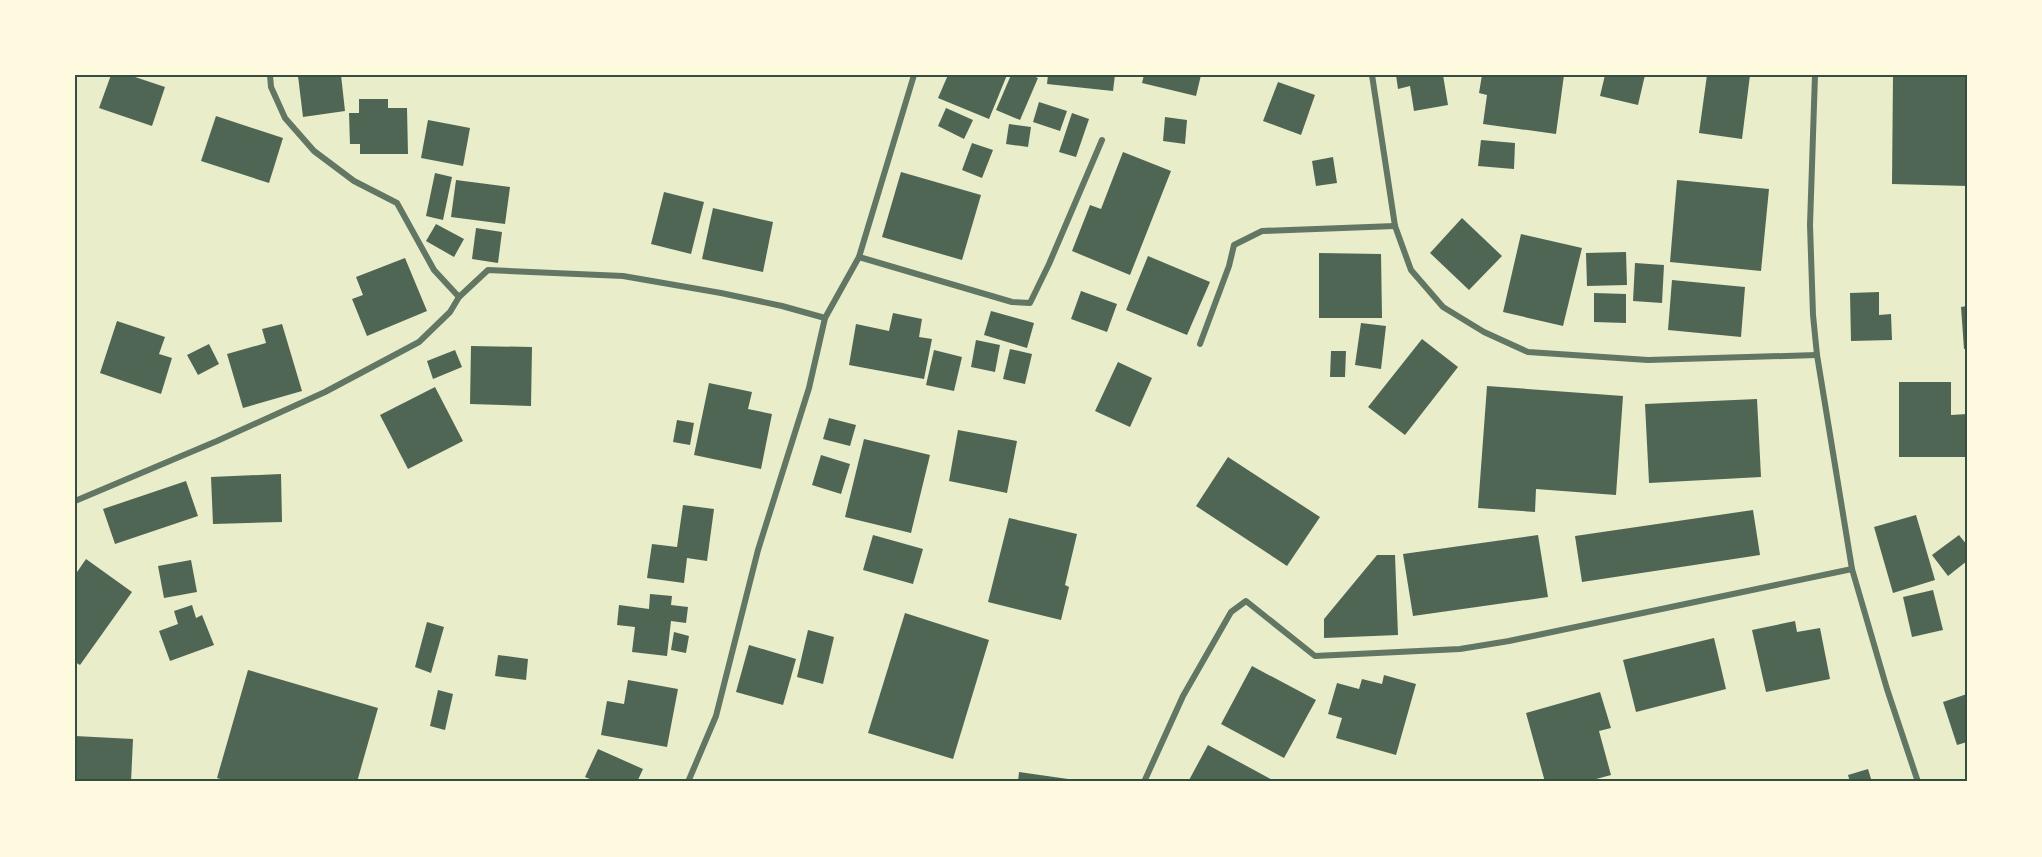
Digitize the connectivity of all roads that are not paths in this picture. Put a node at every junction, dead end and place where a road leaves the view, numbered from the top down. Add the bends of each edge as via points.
1 (270, 75) edge
2 (914, 75) edge
3 (1372, 75) edge
4 (1815, 75) edge
5 (1102, 140) dead end
6 (1395, 226) junction
7 (859, 257) junction
8 (459, 297) junction
9 (825, 318) junction
10 (1200, 344) dead end
11 (1817, 356) junction
12 (75, 501) edge
13 (1852, 568) junction
14 (688, 782) edge
15 (1144, 782) edge
16 (1918, 782) edge

1 - 8 street via 271,87 285,118 314,151 354,181 397,203 434,270
2 - 7 street
3 - 6 street
4 - 11 street via 1810,225
5 - 7 street via 1030,303 1012,302
6 - 10 street via 1262,231 1234,245
6 - 11 street via 1411,270 1443,307 1528,352 1648,360
7 - 9 street
8 - 9 street via 488,270 622,276 721,293
8 - 12 street via 450,312 419,342 314,397
9 - 14 street via 809,388 758,550 716,716
11 - 13 street
13 - 15 street via 1460,649 1315,656 1246,601 1231,612 1183,696
13 - 16 street

